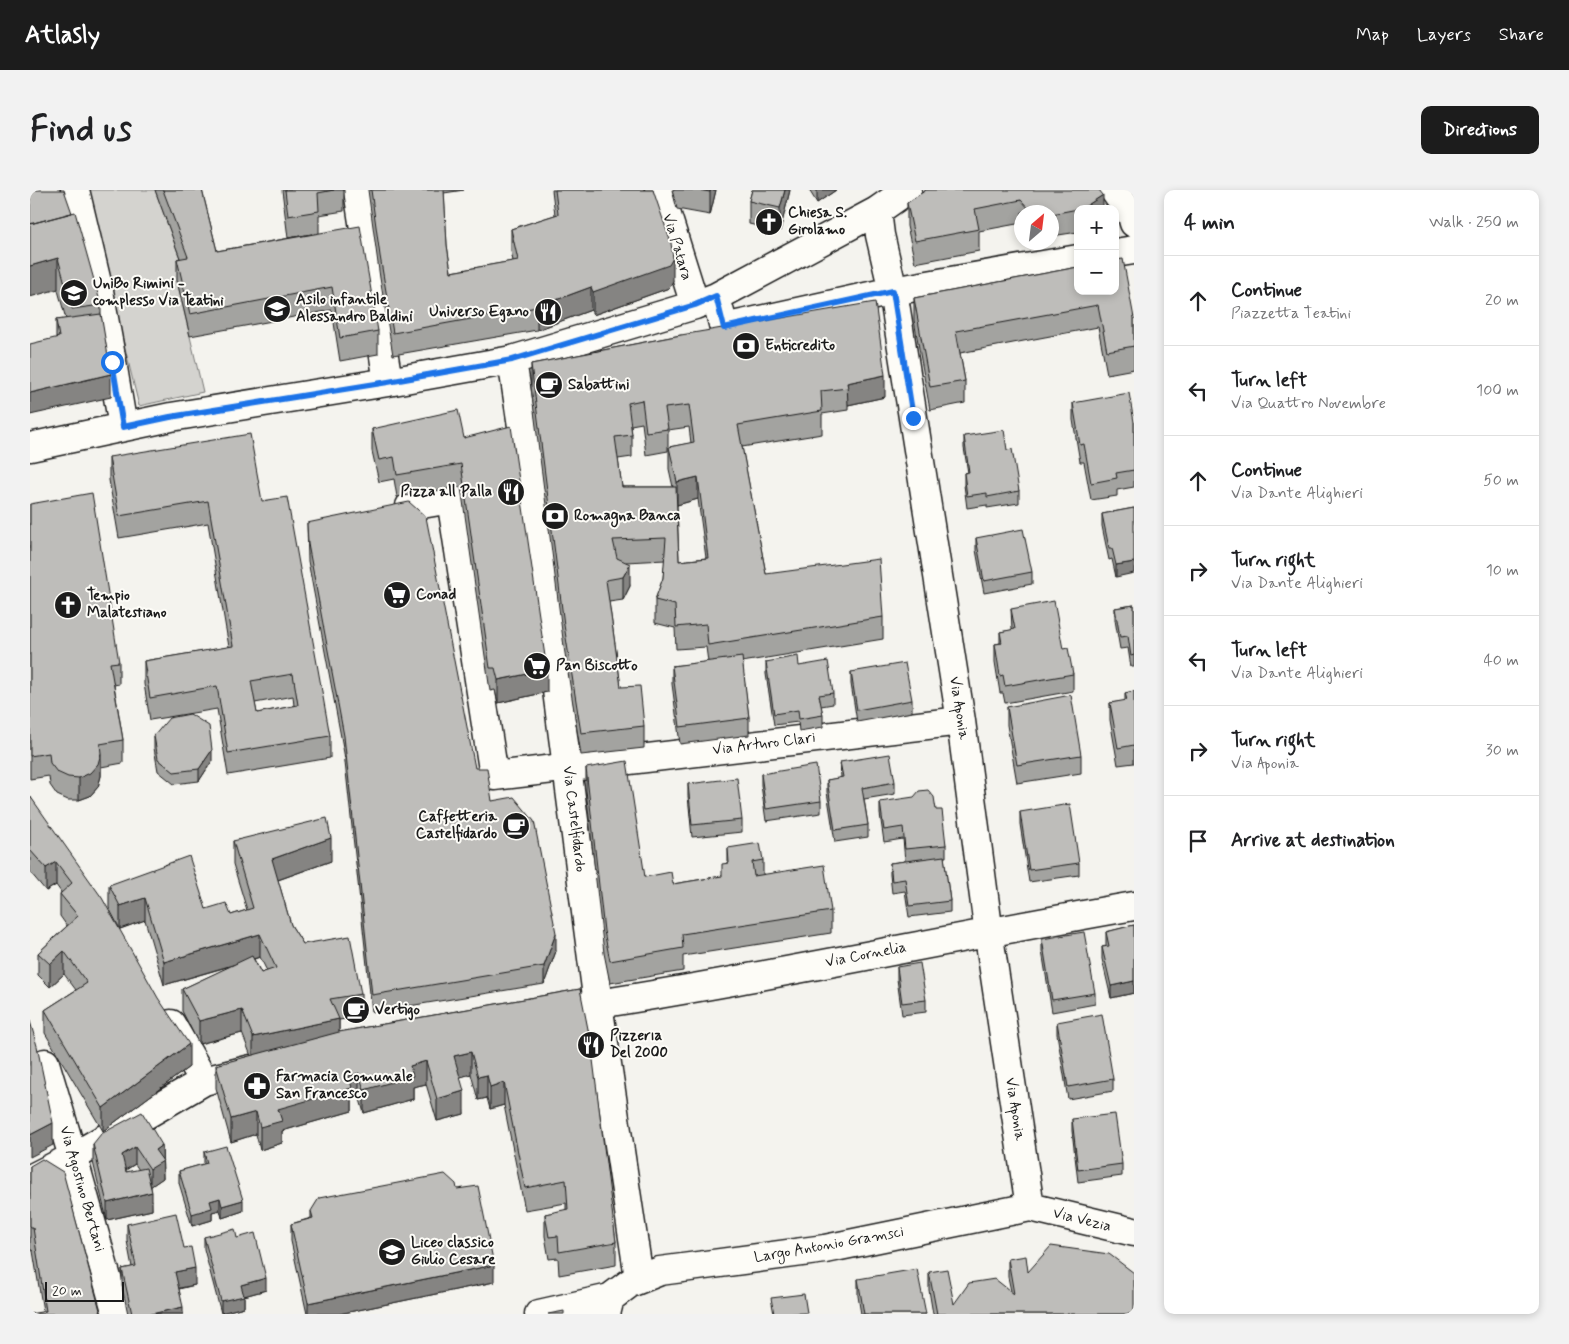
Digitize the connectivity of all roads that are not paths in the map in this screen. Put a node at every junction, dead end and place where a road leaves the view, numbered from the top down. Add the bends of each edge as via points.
1 (75, 190) edge
2 (358, 190) edge
3 (907, 190) edge
4 (1114, 190) edge
5 (660, 194) edge
6 (877, 211) junction
7 (1134, 223) edge
8 (1134, 250) edge
9 (1119, 252) edge
10 (1074, 260) edge
11 (893, 291) junction
12 (706, 301) junction
13 (512, 360) junction
14 (388, 382) junction
15 (123, 427) junction
16 (30, 447) edge
17 (410, 506) edge
18 (961, 721) junction
19 (568, 767) junction
20 (1134, 906) edge
21 (989, 931) junction
22 (598, 1004) junction
23 (160, 1005) edge
24 (520, 1016) edge
25 (45, 1063) dead end
26 (271, 1065) edge
27 (204, 1081) junction
28 (73, 1157) junction
29 (30, 1179) edge
30 (1030, 1207) junction
31 (1134, 1232) edge
32 (621, 1293) edge
33 (117, 1314) edge
34 (539, 1314) edge

1 - 15 street via 99,291
2 - 14 street
3 - 6 street
4 - 7 street
5 - 12 street, Via Patara
6 - 11 street, Via Aponia
6 - 12 street
8 - 9 street
10 - 11 street
11 - 12 street, Via Patara via 724,328
11 - 18 street, Via Aponia
12 - 13 street
13 - 14 street
13 - 19 street, Via Castelfidardo
14 - 15 street
15 - 16 street
17 - 19 street, Via Arturo Clari via 451,499 494,776
18 - 19 street, Via Arturo Clari
18 - 21 street, Via Aponia
19 - 22 street, Via Castelfidardo
20 - 21 street, Via Cornelia
21 - 22 street, Via Cornelia
21 - 30 street, Via Aponia
22 - 24 street, Via Cornelia
22 - 32 street, Via Castelfidardo
23 - 27 street
25 - 28 street, Via Agostino Bertani
26 - 27 street
27 - 28 street
28 - 29 street
28 - 33 street, Via Agostino Bertani
30 - 31 street, Via Vezia
30 - 32 street, Largo Antonio Gramsci via 825,1249 660,1271
32 - 34 street, Largo Antonio Gramsci

